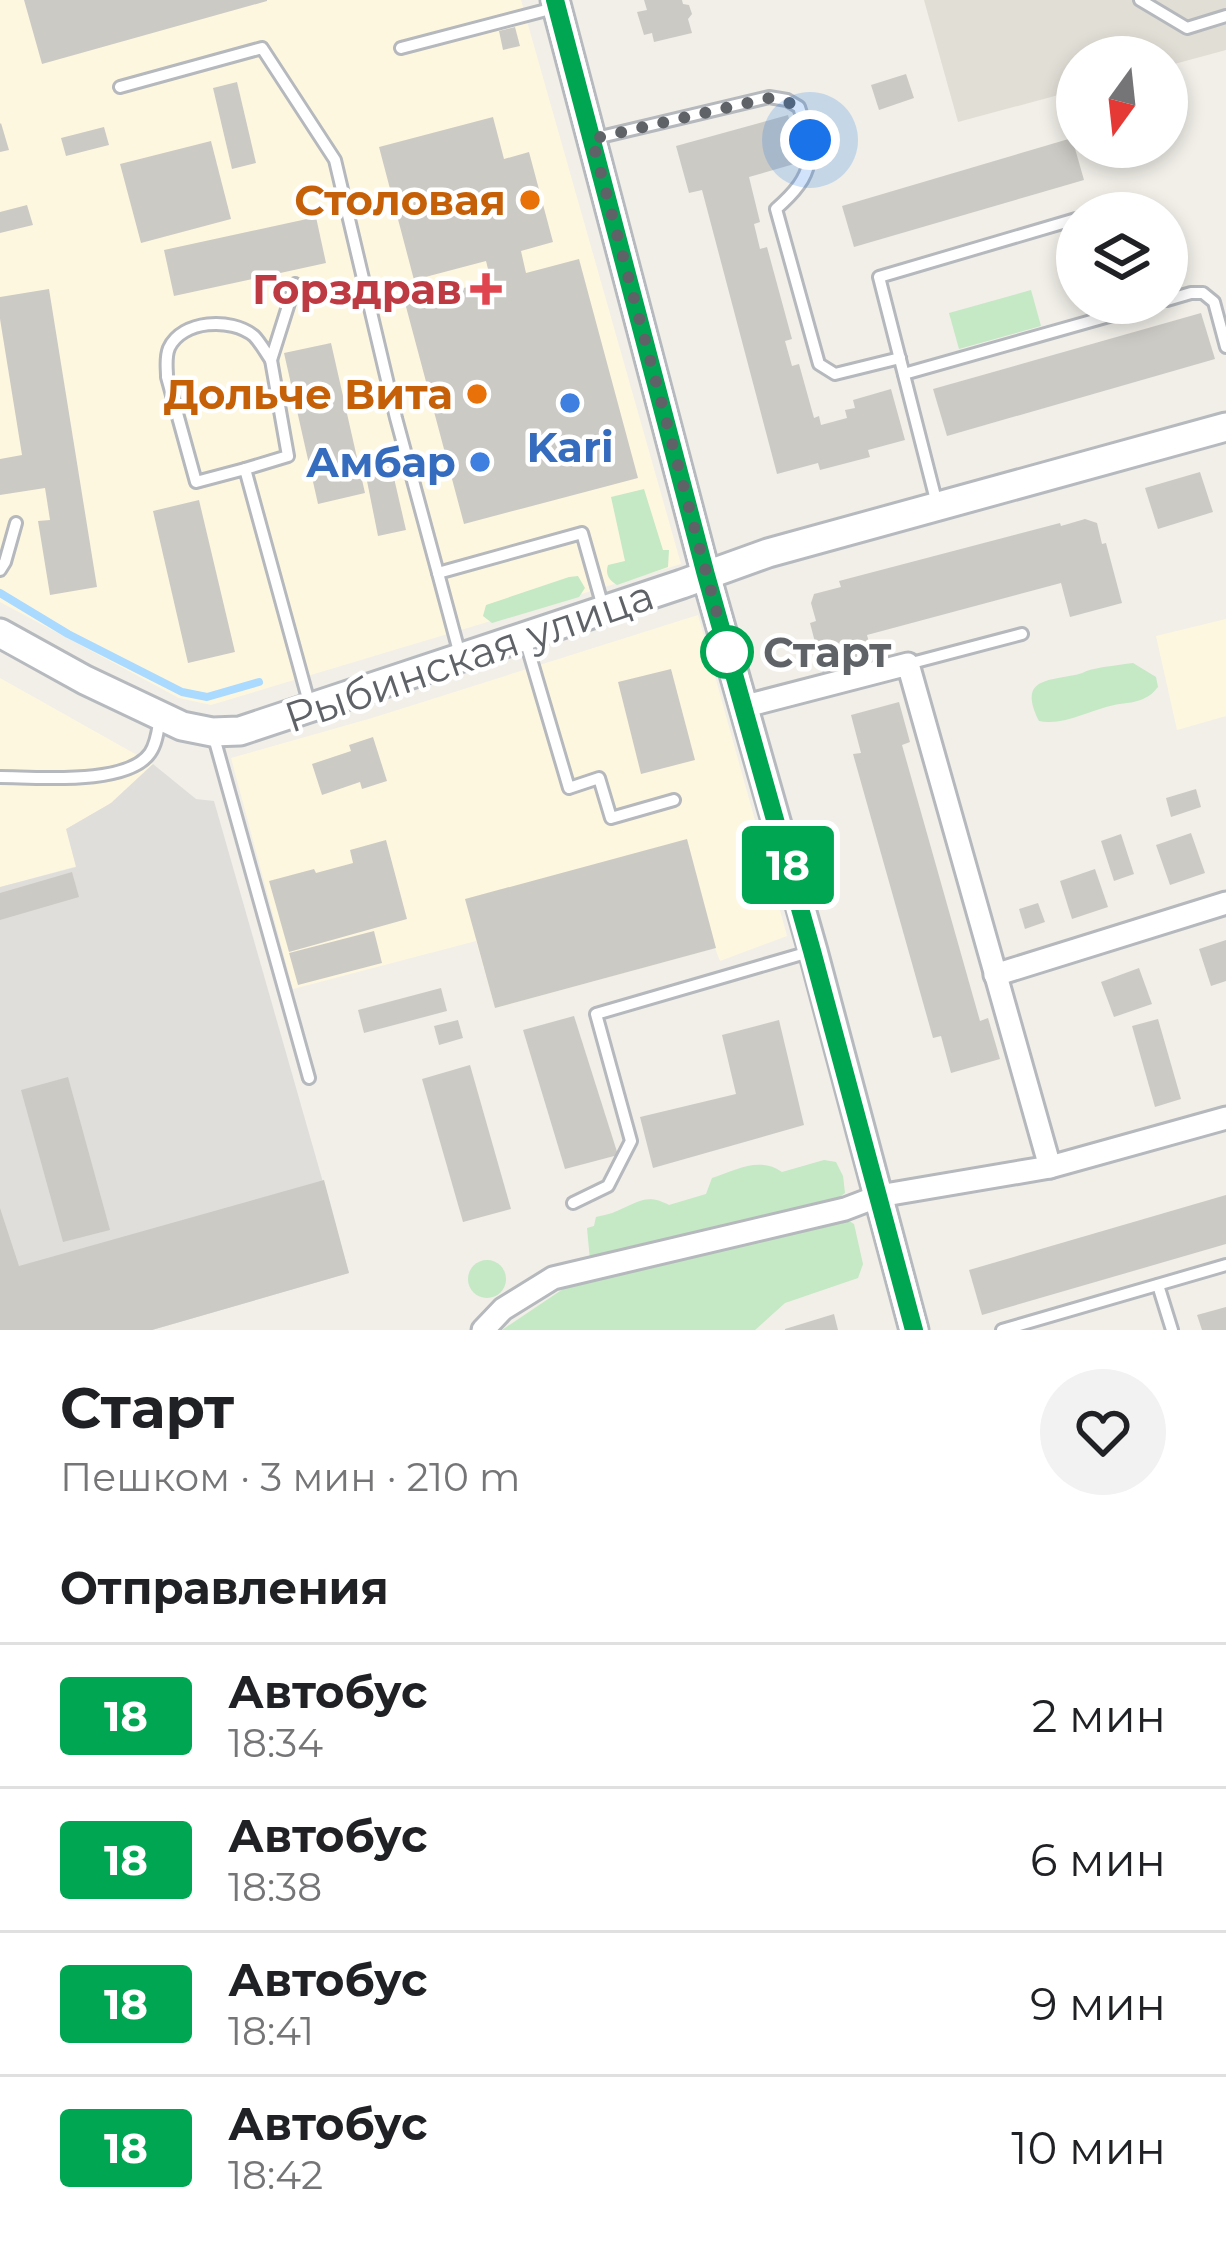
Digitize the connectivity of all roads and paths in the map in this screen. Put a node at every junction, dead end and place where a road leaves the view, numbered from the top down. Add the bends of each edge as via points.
1 (1140, 0) edge
2 (556, 4) edge
3 (1226, 16) edge
4 (400, 48) dead end
5 (120, 87) dead end
6 (592, 139) junction
7 (1056, 225) edge
8 (296, 284) dead end
9 (1188, 294) edge
10 (1081, 324) edge
11 (1226, 347) edge
12 (900, 358) junction
13 (271, 360) junction
14 (904, 374) junction
15 (1226, 427) edge
16 (245, 469) junction
17 (937, 504) junction
18 (16, 523) dead end
19 (0, 570) edge
20 (438, 573) junction
21 (706, 575) junction
22 (604, 610) junction
23 (0, 633) edge
24 (1022, 634) dead end
25 (524, 636) junction
26 (461, 658) junction
27 (908, 664) junction
28 (742, 707) junction
29 (310, 709) junction
30 (160, 716) junction
31 (212, 732) junction
32 (0, 777) edge
33 (674, 800) dead end
34 (1226, 903) edge
35 (812, 951) junction
36 (995, 975) junction
37 (309, 1078) dead end
38 (1226, 1118) edge
39 (1050, 1167) junction
40 (879, 1196) junction
41 (573, 1203) dead end
42 (1226, 1265) edge
43 (1158, 1285) junction
44 (1055, 1314) junction
45 (483, 1330) edge
46 (914, 1330) edge
47 (1001, 1330) edge
48 (1059, 1330) edge
49 (1172, 1330) edge

1 - 3 lane via 1186,28
2 - 4 lane
2 - 6 street
5 - 20 lane via 262,48 335,160
6 - 12 lane via 769,98 799,107 809,172 776,209 818,364 835,374
6 - 21 street
7 - 12 lane via 879,277
8 - 13 lane
9 - 11 lane via 1214,302
10 - 14 lane
12 - 14 lane
13 - 16 lane via 288,456
13 - 16 lane via 254,336 217,324 182,332 166,359 196,482
14 - 17 lane
15 - 17 street, Рыбинская улица
16 - 29 lane
17 - 21 street, Рыбинская улица
18 - 19 lane
20 - 22 lane via 582,533
20 - 26 lane
21 - 22 street, Рыбинская улица
21 - 28 street
22 - 25 street, Рыбинская улица
23 - 30 street, Рыбинская улица
24 - 27 lane
25 - 26 street, Рыбинская улица
25 - 33 lane via 568,788 599,778 611,818
26 - 29 street, Рыбинская улица
27 - 28 street
27 - 36 street
28 - 35 street
29 - 31 street, Рыбинская улица
30 - 31 street, Рыбинская улица
30 - 32 lane via 151,752 128,768
31 - 37 lane
34 - 36 street
35 - 40 street
35 - 41 lane via 596,1014 631,1142 608,1186
36 - 39 street
38 - 39 street
39 - 40 street
40 - 45 street via 553,1278
40 - 46 street
42 - 43 lane
43 - 44 lane
43 - 49 lane
44 - 47 lane
44 - 48 lane

